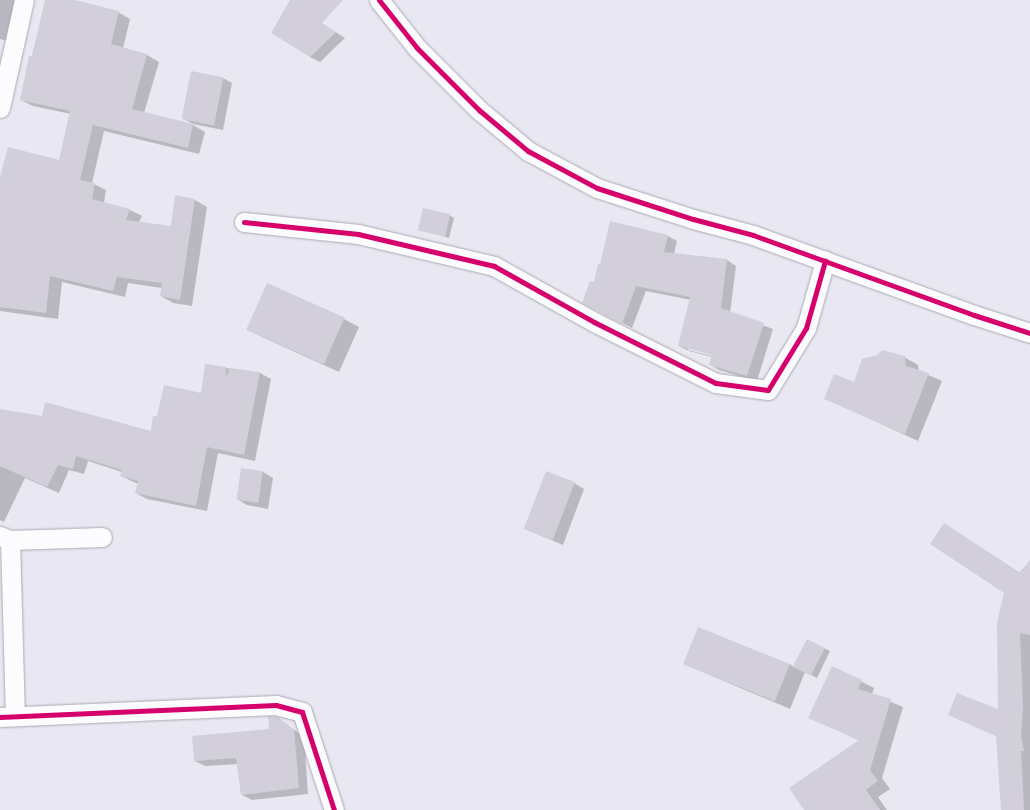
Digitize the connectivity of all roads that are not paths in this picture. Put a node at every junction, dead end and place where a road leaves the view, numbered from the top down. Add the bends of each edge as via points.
1 (24, 0) edge
2 (379, 0) edge
3 (0, 108) edge
4 (244, 222) dead end
5 (825, 261) junction
6 (1030, 333) edge
7 (102, 537) dead end
8 (5, 538) edge
9 (8, 717) edge
10 (334, 810) edge

1 - 3 street
2 - 5 street via 417,48 479,110 528,150 597,188 685,217 753,235
4 - 5 street via 358,234 494,266 594,322 716,383 768,390 806,328
5 - 6 street
7 - 8 street
8 - 9 street
9 - 10 street via 276,705 302,712

